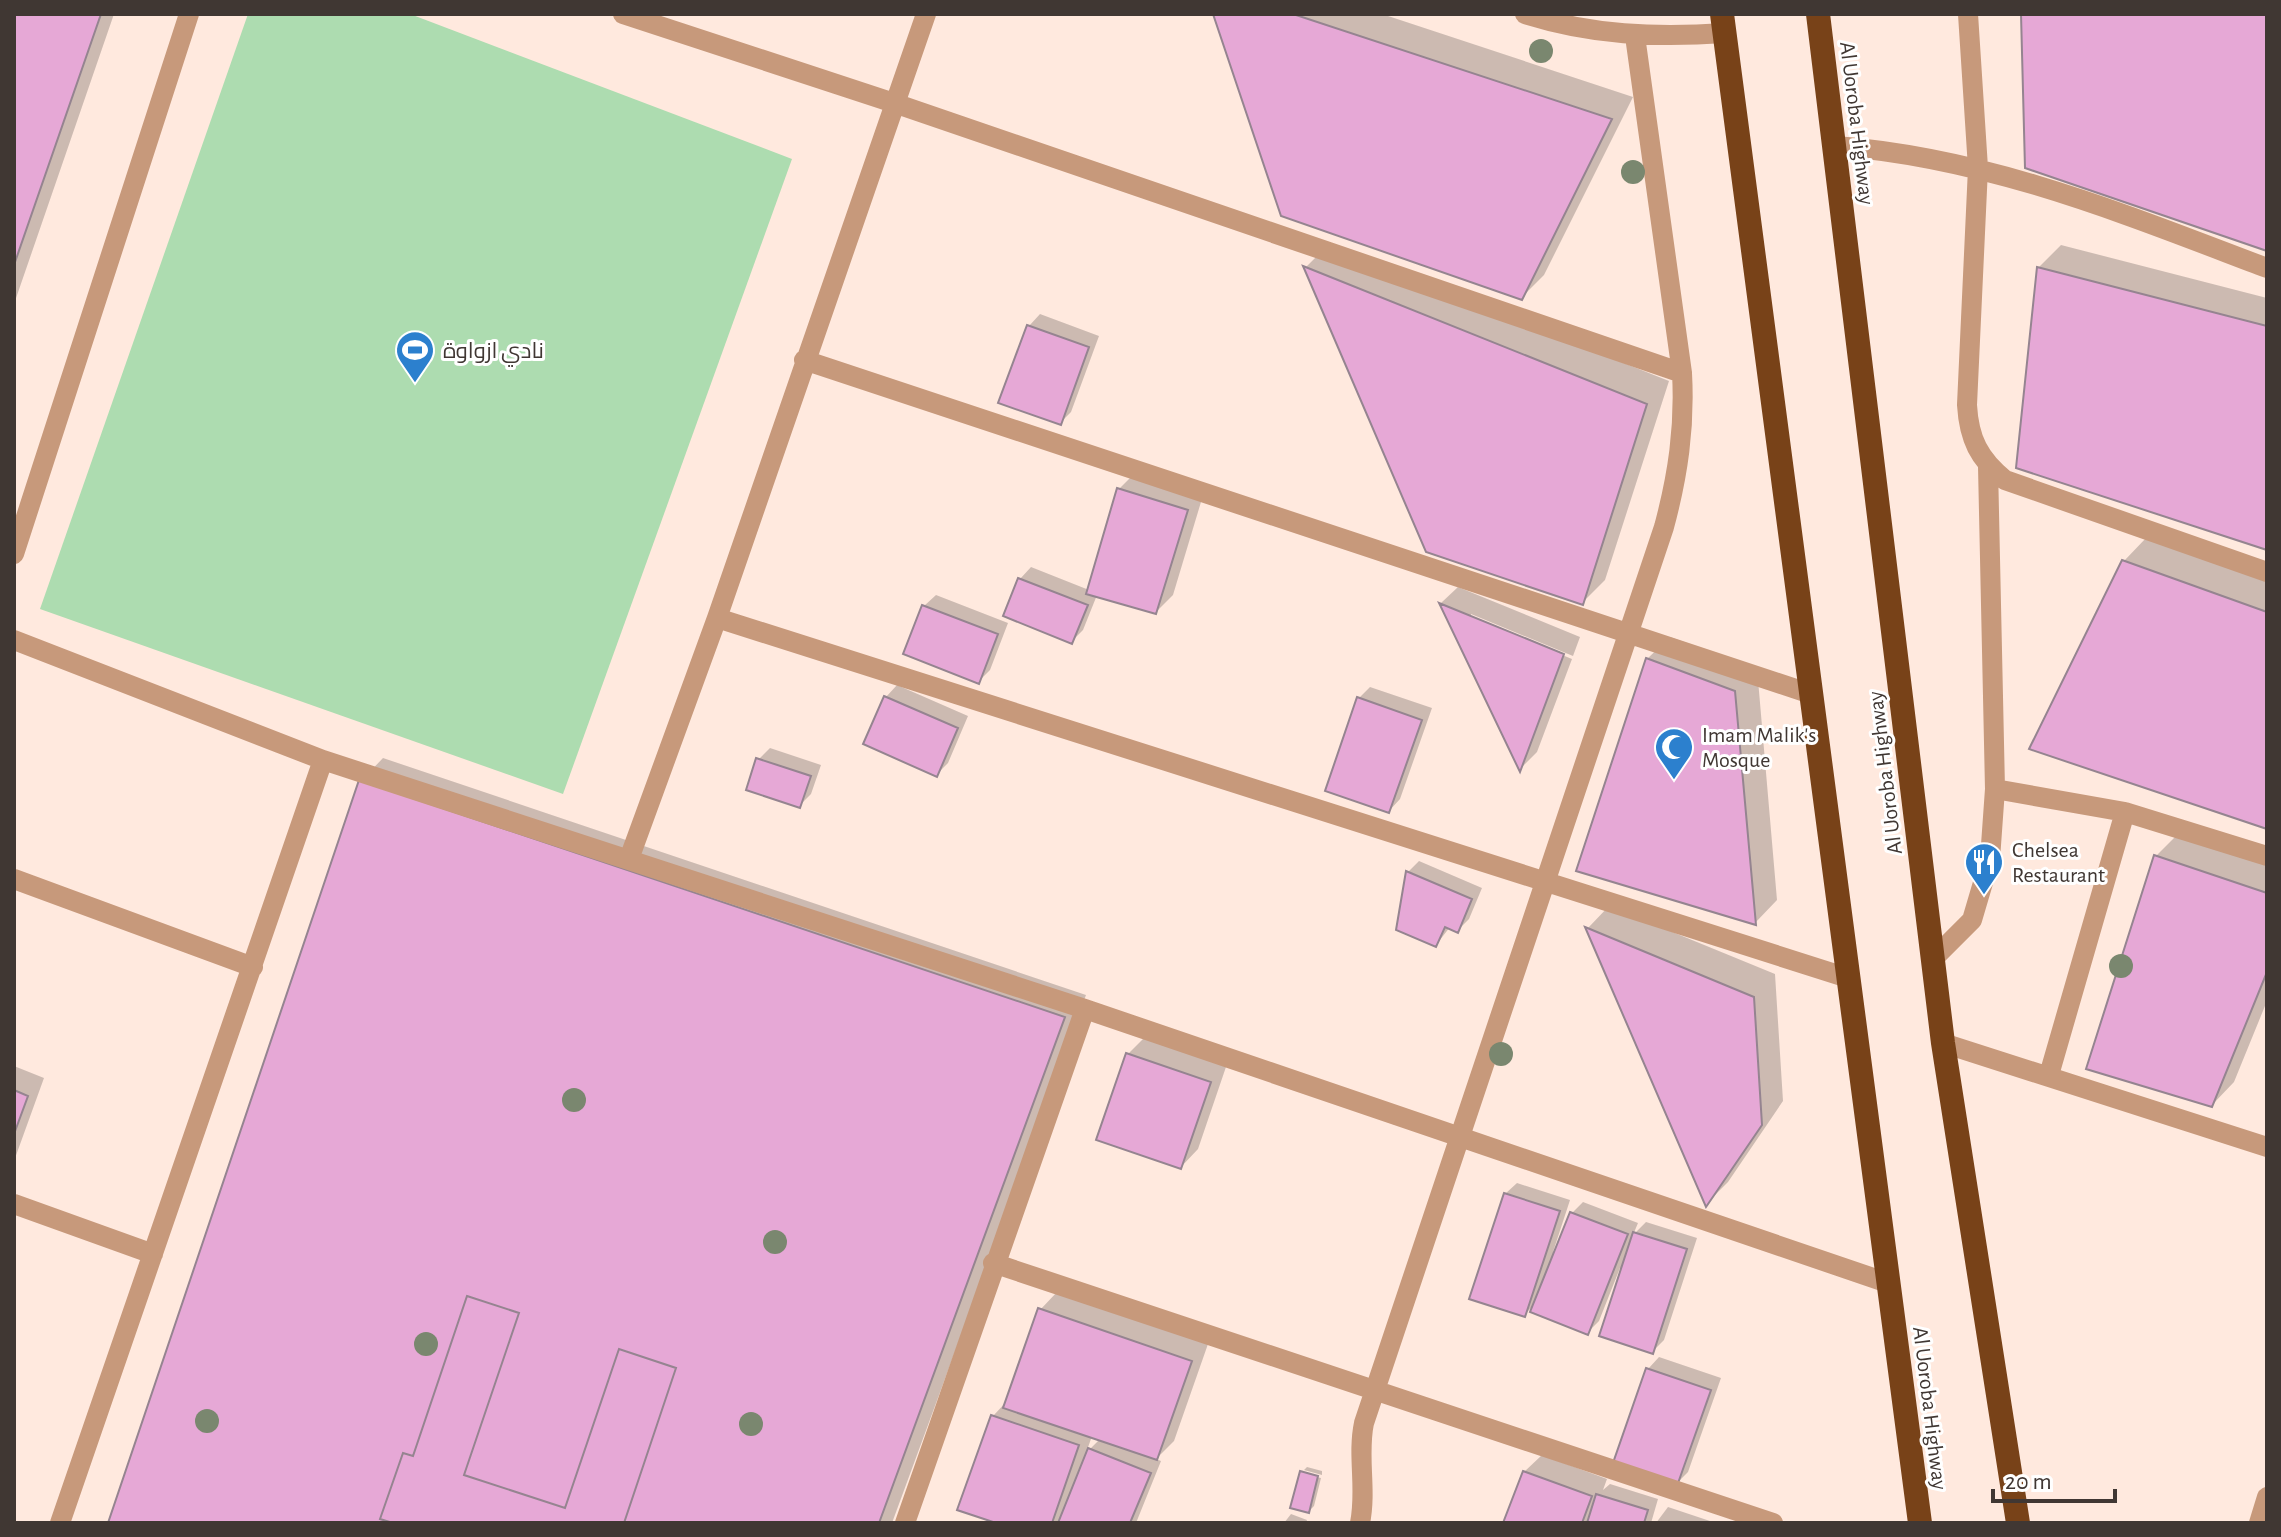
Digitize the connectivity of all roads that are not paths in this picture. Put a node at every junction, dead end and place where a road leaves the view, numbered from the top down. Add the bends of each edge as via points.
1 (189, 14) edge
2 (623, 14) edge
3 (926, 14) edge
4 (1525, 14) edge
5 (1818, 14) edge
6 (1968, 14) edge
7 (1724, 24) edge
8 (1635, 36) junction
9 (894, 103) junction
10 (1836, 146) junction
11 (1978, 168) junction
12 (2267, 268) edge
13 (804, 360) junction
14 (1682, 373) junction
15 (1988, 466) junction
16 (14, 554) edge
17 (2267, 572) edge
18 (717, 618) junction
19 (1628, 634) junction
20 (14, 640) edge
21 (1811, 694) junction
22 (323, 760) junction
23 (1995, 789) junction
24 (2125, 812) junction
25 (2267, 856) edge
26 (629, 859) junction
27 (14, 879) edge
28 (1545, 881) junction
29 (1932, 960) junction
30 (253, 967) junction
31 (1848, 978) junction
32 (1085, 1009) junction
33 (1943, 1043) junction
34 (2049, 1075) junction
35 (1460, 1137) junction
36 (2267, 1147) edge
37 (14, 1204) edge
38 (153, 1254) junction
39 (993, 1263) junction
40 (1888, 1283) junction
41 (1374, 1392) junction
42 (2267, 1497) edge
43 (60, 1523) edge
44 (905, 1523) edge
45 (1360, 1523) edge
46 (1773, 1523) edge
47 (1920, 1523) edge
48 (2018, 1523) edge
49 (2259, 1523) edge

1 - 16 street
2 - 9 street
3 - 9 street
4 - 8 street
5 - 10 highway, Al Uoroba Highway
6 - 11 street
7 - 8 street
7 - 21 highway, Al Uoroba Highway
8 - 14 street
9 - 13 street
9 - 14 street
10 - 11 street via 1891,150
10 - 29 highway, Al Uoroba Highway
11 - 12 street via 2057,189
11 - 15 street via 1967,405 1975,448
13 - 18 street
13 - 19 street
14 - 19 street via 1679,466
15 - 17 street via 2025,488
15 - 23 street
18 - 26 street
18 - 28 street
19 - 21 street
19 - 28 street
20 - 22 street
21 - 31 highway, Al Uoroba Highway
22 - 26 street
22 - 30 street
23 - 24 street
23 - 29 street via 1990,859 1972,920
24 - 25 street
24 - 34 street
26 - 32 street
27 - 30 street
28 - 31 street
28 - 35 street
29 - 33 highway, Al Uoroba Highway
30 - 38 street
31 - 40 highway, Al Uoroba Highway
32 - 35 street
32 - 39 street
33 - 34 street
33 - 48 highway, Al Uoroba Highway
34 - 36 street
35 - 40 street
35 - 41 street
37 - 38 street
38 - 43 street
39 - 41 street
39 - 44 street
40 - 47 highway, Al Uoroba Highway
41 - 45 street via 1361,1436
41 - 46 street
42 - 49 street

